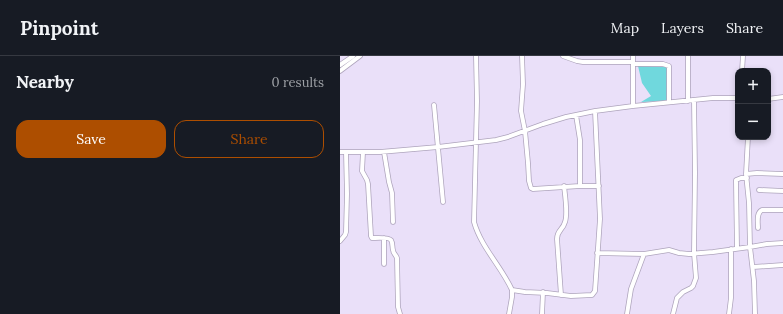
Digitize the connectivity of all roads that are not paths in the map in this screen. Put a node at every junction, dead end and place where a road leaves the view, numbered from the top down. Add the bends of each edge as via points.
1 (353, 56) edge
2 (360, 56) edge
3 (476, 56) edge
4 (522, 56) edge
5 (566, 56) edge
6 (581, 56) edge
7 (632, 56) edge
8 (688, 56) edge
9 (743, 56) edge
10 (581, 62) junction
11 (633, 63) junction
12 (340, 65) edge
13 (742, 68) edge
14 (340, 71) edge
15 (783, 97) edge
16 (735, 98) edge
17 (771, 99) edge
18 (694, 100) junction
19 (688, 101) junction
20 (669, 102) junction
21 (434, 105) dead end
22 (633, 106) junction
23 (595, 111) junction
24 (576, 115) junction
25 (525, 131) junction
26 (748, 140) edge
27 (476, 143) junction
28 (438, 147) junction
29 (340, 152) edge
30 (346, 152) junction
31 (363, 152) junction
32 (384, 152) junction
33 (783, 174) edge
34 (747, 176) junction
35 (564, 186) junction
36 (580, 186) junction
37 (599, 186) junction
38 (759, 190) dead end
39 (783, 191) edge
40 (442, 202) dead end
41 (783, 210) edge
42 (393, 222) dead end
43 (758, 228) dead end
44 (384, 238) junction
45 (340, 241) edge
46 (783, 243) edge
47 (750, 247) junction
48 (737, 248) junction
49 (731, 249) junction
50 (597, 253) junction
51 (694, 253) junction
52 (644, 254) junction
53 (384, 264) dead end
54 (783, 265) edge
55 (752, 267) junction
56 (512, 290) junction
57 (543, 292) junction
58 (561, 295) junction
59 (400, 314) edge
60 (509, 314) edge
61 (542, 314) edge
62 (627, 314) edge
63 (673, 314) edge
64 (730, 314) edge
65 (755, 314) edge

1 - 12 street
2 - 14 street
3 - 27 street
4 - 25 street via 521,111
5 - 10 street
6 - 10 street
7 - 11 street
8 - 19 street
9 - 13 street
10 - 11 street
11 - 20 street via 669,66
11 - 22 street
15 - 17 street
16 - 18 street
18 - 19 street
18 - 51 street
19 - 20 street
20 - 22 street
21 - 28 street
22 - 23 street
23 - 24 street
23 - 37 street
24 - 25 street
24 - 36 street via 580,140
25 - 27 street via 502,139
25 - 35 street via 530,188
26 - 34 street
27 - 28 street
27 - 56 street via 475,227
28 - 32 street
28 - 40 street
29 - 30 street
30 - 31 street
30 - 45 street via 346,232
31 - 32 street
31 - 44 street via 362,172 369,190 371,236
32 - 42 street via 392,193
33 - 34 street via 757,173
34 - 47 street
34 - 48 street via 736,180
35 - 36 street
35 - 58 street via 566,219 556,239
36 - 37 street
37 - 50 street via 600,225
38 - 39 street
41 - 43 street via 760,211
44 - 53 street
44 - 59 street via 391,240 397,258
46 - 47 street
47 - 48 street
47 - 55 street
48 - 49 street
49 - 51 street
49 - 64 street
50 - 52 street
50 - 58 street via 594,294
51 - 52 street via 684,254 665,250
51 - 63 street via 695,283 677,298
52 - 62 street via 631,289
54 - 55 street
55 - 65 street
56 - 57 street
56 - 60 street
57 - 58 street
57 - 61 street

